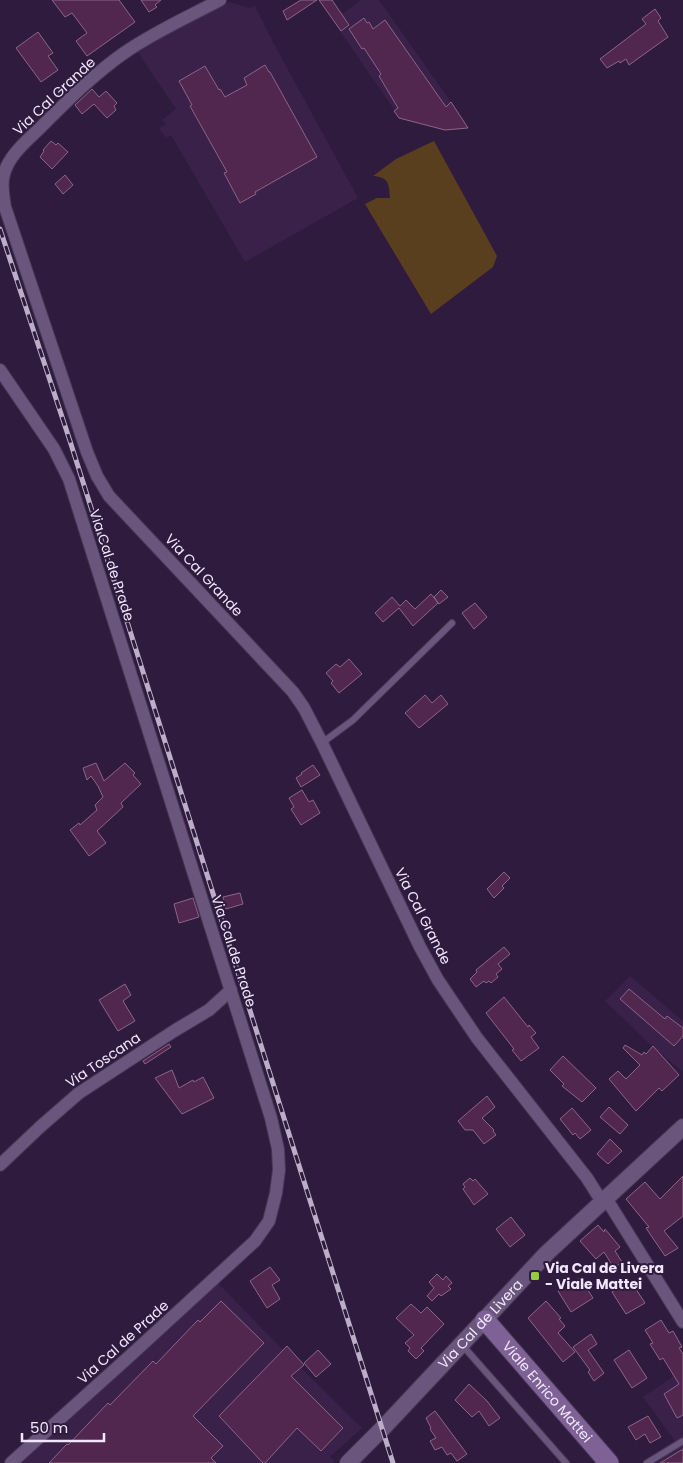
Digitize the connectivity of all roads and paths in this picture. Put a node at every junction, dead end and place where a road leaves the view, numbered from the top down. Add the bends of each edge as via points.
1 (220, 0) edge
2 (0, 370) edge
3 (452, 623) dead end
4 (322, 742) junction
5 (231, 990) junction
6 (683, 1128) edge
7 (0, 1165) edge
8 (605, 1199) junction
9 (485, 1320) junction
10 (683, 1322) edge
11 (462, 1344) junction
12 (683, 1441) edge
13 (10, 1463) edge
14 (348, 1463) edge
15 (566, 1463) edge
16 (609, 1463) edge
17 (647, 1463) edge

1 - 4 street, Via Cal Grande via 136,45 89,80 10,161 2,182 3,195 97,476 109,496 293,692
2 - 5 street, Via Cal de Prade via 54,449 69,479
3 - 4 lane via 353,720
4 - 8 street, Via Cal Grande via 438,980 477,1038 597,1194
5 - 7 street, Via Toscana via 209,1010 79,1093
5 - 13 street, Via Cal de Prade via 278,1149 279,1170 269,1221 255,1241
6 - 8 street, Via Cal de Livera
8 - 9 street, Via Cal de Livera via 547,1253
8 - 10 street, Via Cal Grande
9 - 11 street, Via Cal de Livera
9 - 16 main road, Viale Enrico Mattei
11 - 14 street, Via Cal de Livera
11 - 15 lane
12 - 17 lane

